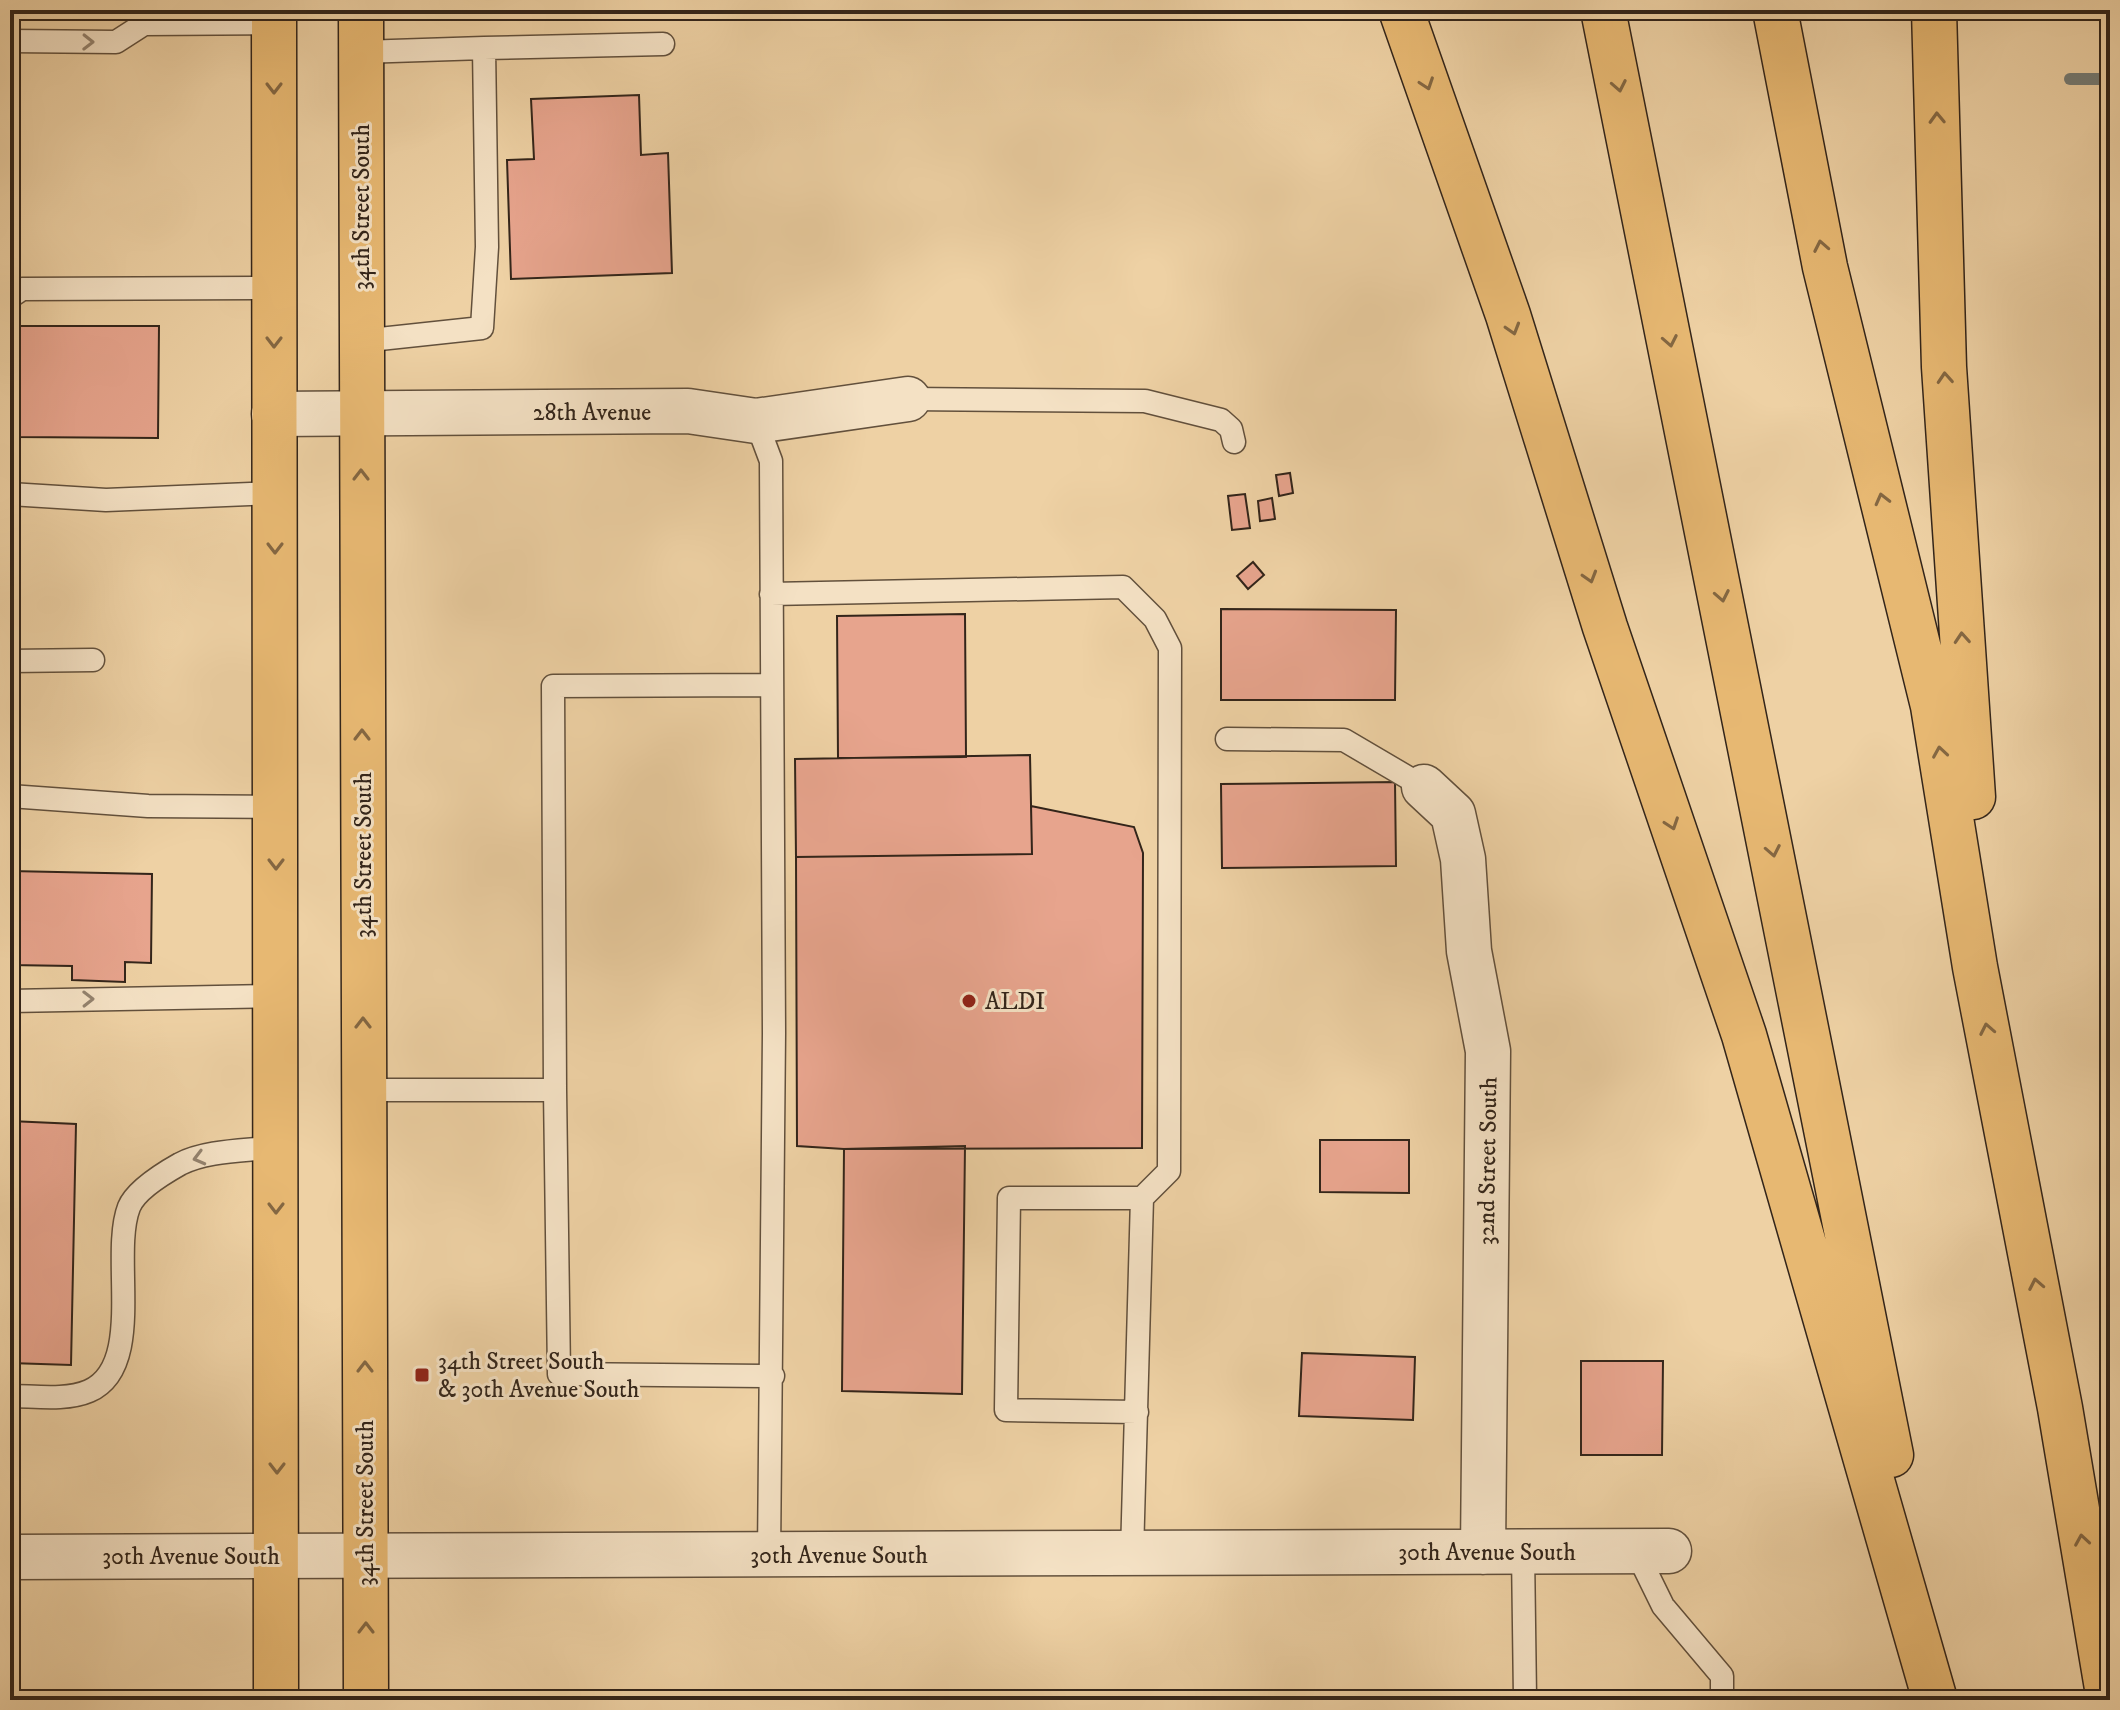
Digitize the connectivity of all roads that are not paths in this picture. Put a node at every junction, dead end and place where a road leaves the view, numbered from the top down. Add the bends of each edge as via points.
1 (1401, 10) edge
2 (1603, 10) edge
3 (1775, 10) edge
4 (1934, 10) edge
5 (274, 17) edge
6 (361, 31) edge
7 (10, 41) edge
8 (663, 44) dead end
9 (484, 48) junction
10 (274, 288) junction
11 (10, 297) edge
12 (361, 341) junction
13 (908, 399) joint
14 (274, 414) junction
15 (361, 414) junction
16 (756, 421) junction
17 (1234, 442) dead end
18 (274, 493) junction
19 (10, 494) edge
20 (771, 594) junction
21 (93, 660) dead end
22 (10, 661) edge
23 (772, 685) junction
24 (1227, 739) dead end
25 (1424, 787) joint
26 (10, 796) edge
27 (276, 807) junction
28 (1975, 967) junction
29 (276, 996) junction
30 (10, 1001) edge
31 (363, 1090) junction
32 (555, 1090) junction
33 (276, 1147) junction
34 (1142, 1198) junction
35 (773, 1376) junction
36 (10, 1396) edge
37 (1137, 1412) junction
38 (1652, 1551) joint
39 (1503, 1552) junction
40 (1132, 1554) junction
41 (769, 1555) junction
42 (277, 1556) junction
43 (10, 1557) edge
44 (365, 1557) junction
45 (1525, 1698) edge
46 (276, 1700) edge
47 (366, 1700) edge
48 (1722, 1700) edge
49 (1937, 1700) edge
50 (2109, 1700) edge

1 -> 49 highway via 1508,315 1605,627 1744,1035
2 -> 49 highway via 1806,1013
28 -> 3 highway via 1933,706 1825,267
28 -> 4 highway via 1974,802 1944,367
7 -> 5 lane via 116,42 144,24
5 -> 10 highway
6 - 9 lane
6 - 12 highway, 34th Street South
8 - 9 lane
9 - 12 lane via 487,247 482,328
10 - 11 lane via 22,289
10 -> 14 highway
12 - 15 highway, 34th Street South
13 - 16 street, 28th Avenue
13 - 17 lane via 1145,401 1221,420 1231,429
14 - 15 street, 28th Avenue
14 - 18 highway
15 - 16 street, 28th Avenue via 688,411
31 -> 15 highway, 34th Street South
16 - 20 lane via 771,461
18 - 19 lane via 106,500
18 -> 27 highway
20 - 23 lane
20 - 34 lane via 1123,587 1155,619 1170,648 1169,1171
21 - 22 lane
23 - 32 lane via 553,686
23 - 35 lane
24 - 25 lane via 1344,740
25 - 39 street, 32nd Street South via 1453,814 1463,859 1469,951 1488,1051
26 - 27 lane via 148,806
27 -> 29 highway
50 -> 28 highway via 2060,1408
30 -> 29 lane
29 - 33 highway
31 - 32 lane
44 -> 31 highway, 34th Street South
32 - 35 lane via 559,1374
33 -> 36 lane via 181,1163 149,1185 130,1205 124,1230 121,1334 117,1362 104,1382 89,1391 51,1397
33 -> 42 highway
34 - 37 lane
34 - 37 lane via 1009,1198 1006,1410
35 - 41 lane
37 - 40 lane
38 - 39 street, 30th Avenue South
38 - 48 lane via 1663,1606 1722,1676
39 - 40 street, 30th Avenue South
39 - 45 lane
40 - 41 street, 30th Avenue South
41 - 44 street, 30th Avenue South
42 - 43 street, 30th Avenue South
42 - 44 street, 30th Avenue South
42 - 46 highway
47 -> 44 highway, 34th Street South

